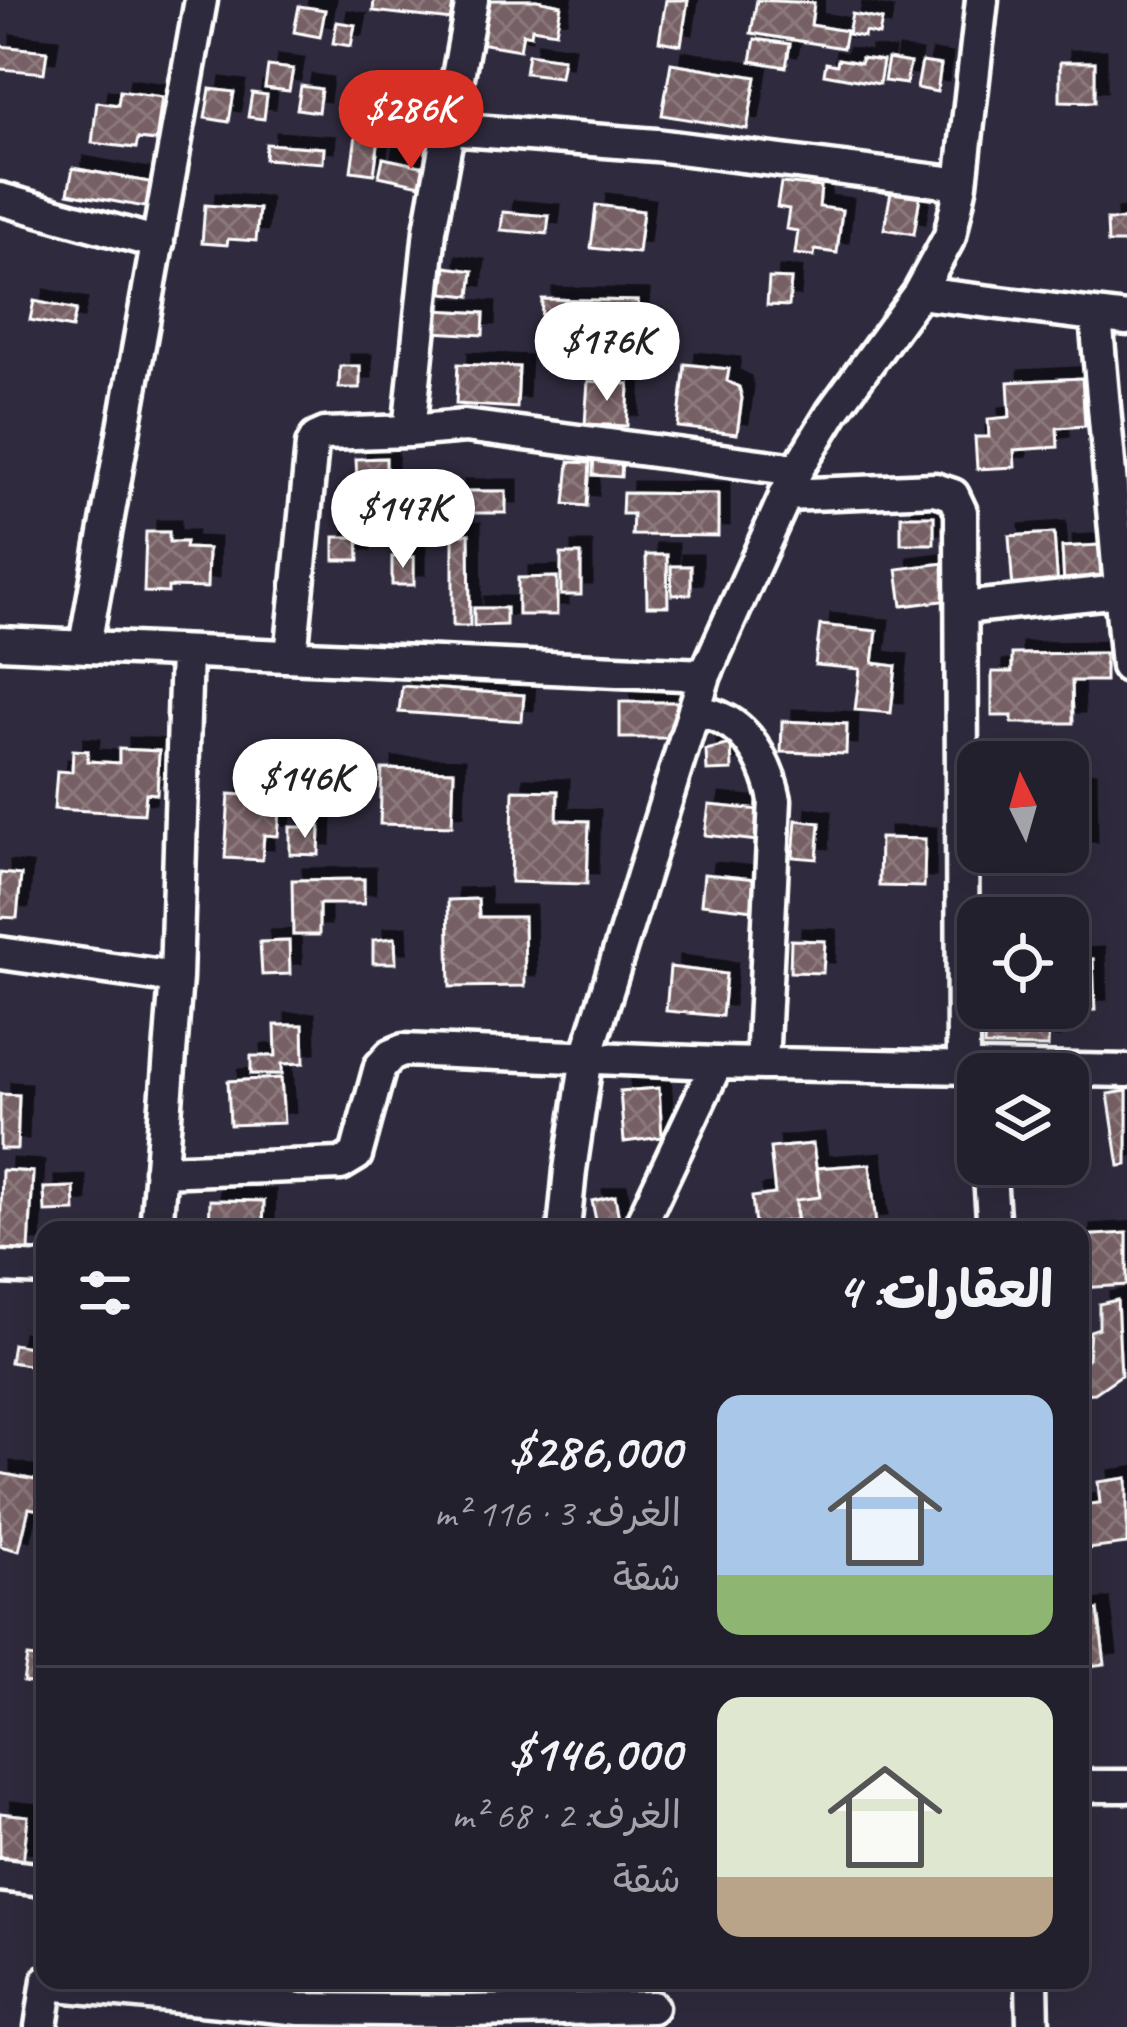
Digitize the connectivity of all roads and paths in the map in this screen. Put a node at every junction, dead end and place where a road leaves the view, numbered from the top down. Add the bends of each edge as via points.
1 (201, 0) edge
2 (472, 0) edge
3 (982, 0) edge
4 (449, 129) junction
5 (961, 184) junction
6 (0, 199) edge
7 (158, 243) junction
8 (919, 293) junction
9 (1112, 318) edge
10 (409, 431) junction
11 (791, 483) junction
12 (1120, 591) junction
13 (963, 608) junction
14 (0, 643) edge
15 (85, 645) junction
16 (186, 652) junction
17 (291, 656) junction
18 (1127, 666) edge
19 (705, 675) junction
20 (694, 710) junction
21 (0, 953) edge
22 (176, 978) junction
23 (978, 1053) edge
24 (587, 1056) junction
25 (717, 1064) junction
26 (762, 1064) junction
27 (957, 1069) edge
28 (1089, 1071) edge
29 (1127, 1071) edge
30 (160, 1171) junction
31 (991, 1185) edge
32 (157, 1221) edge
33 (565, 1221) edge
34 (642, 1221) edge
35 (993, 1221) edge
36 (0, 1268) edge
37 (36, 1269) edge
38 (1089, 1786) edge
39 (1127, 1786) edge
40 (0, 1875) edge
41 (36, 1879) edge
42 (47, 1989) edge
43 (97, 1989) edge
44 (1032, 1989) edge
45 (652, 2005) edge
46 (300, 2018) edge
47 (41, 2027) edge
48 (1033, 2027) edge

1 - 7 street
2 - 4 street
3 - 5 street
4 - 5 street via 656,145
4 - 10 street via 424,270
5 - 8 street via 950,236
6 - 7 street
7 - 15 street
8 - 9 street
8 - 11 street
9 - 12 street
10 - 11 street via 465,426
10 - 17 street via 316,438
11 - 13 street via 953,495 962,512
11 - 19 street
12 - 13 street
12 - 18 street
13 - 23 street
14 - 15 street
15 - 16 street
16 - 17 street
16 - 22 street
17 - 19 street
19 - 20 street
20 - 24 street
20 - 26 street via 741,733 772,782
21 - 22 street
22 - 30 street
24 - 25 street
24 - 30 street via 403,1050 380,1067 356,1155 340,1164
24 - 33 street
25 - 26 street
25 - 34 street
26 - 27 street
28 - 29 street
30 - 32 street
31 - 35 street
36 - 37 street
38 - 39 street
40 - 41 street
42 - 47 street
43 - 46 street
44 - 48 street
45 - 46 street

